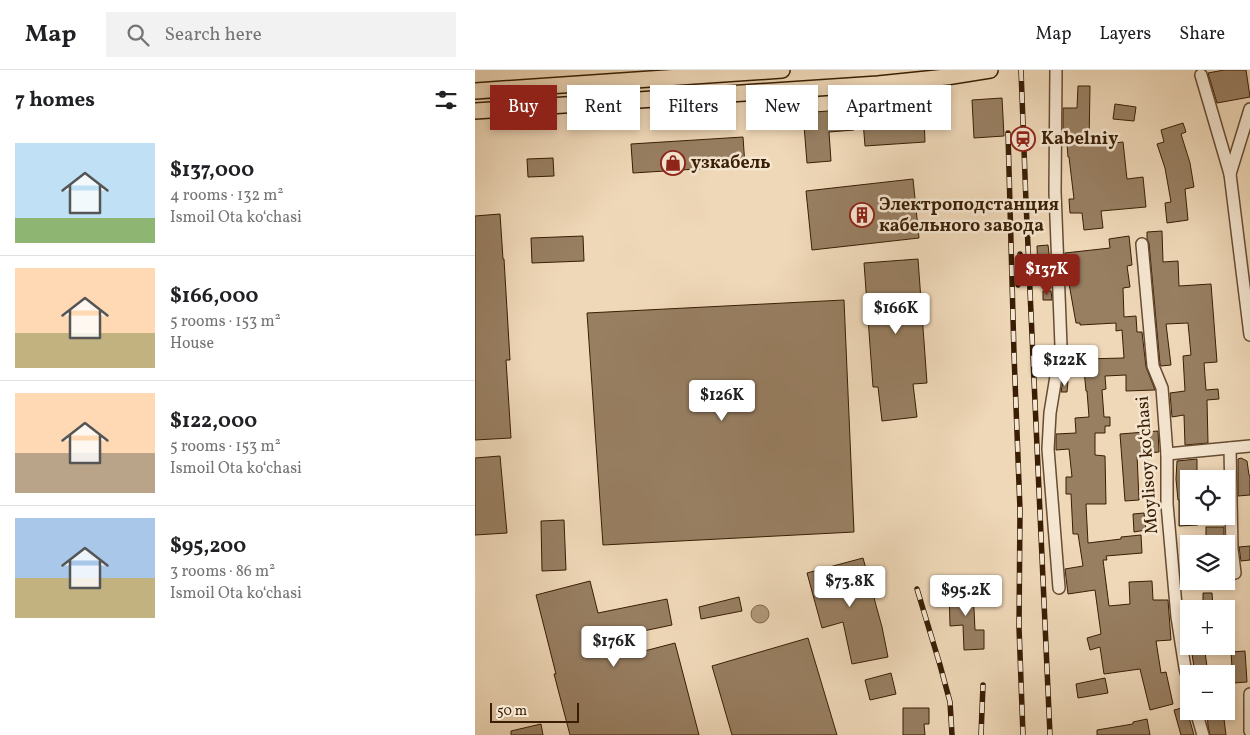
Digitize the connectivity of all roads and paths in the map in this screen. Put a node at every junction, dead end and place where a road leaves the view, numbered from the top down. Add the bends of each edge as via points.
1 (782, 70) edge
2 (990, 70) edge
3 (1056, 70) edge
4 (1201, 75) dead end
5 (557, 85) edge
6 (490, 90) edge
7 (475, 91) edge
8 (557, 106) edge
9 (1250, 109) edge
10 (490, 110) edge
11 (475, 111) edge
12 (1230, 174) junction
13 (1142, 244) dead end
14 (1250, 335) edge
15 (1250, 446) edge
16 (1230, 448) junction
17 (1167, 454) junction
18 (1232, 535) edge
19 (1059, 588) dead end
20 (1185, 665) edge
21 (1250, 694) edge
22 (1199, 720) edge
23 (1250, 731) edge
24 (1203, 735) edge

1 - 5 main road
2 - 8 main road via 878,84
3 - 19 street via 1055,192 1061,346 1050,413 1048,449
4 - 12 street
6 - 7 main road
9 - 12 street
10 - 11 main road
12 - 14 street
13 - 17 street, Moylisoy koʻchasi via 1153,366 1162,388
15 - 16 street
16 - 17 street
16 - 18 street
17 - 20 street, Moylisoy koʻchasi via 1167,504
21 - 23 street
22 - 24 street

